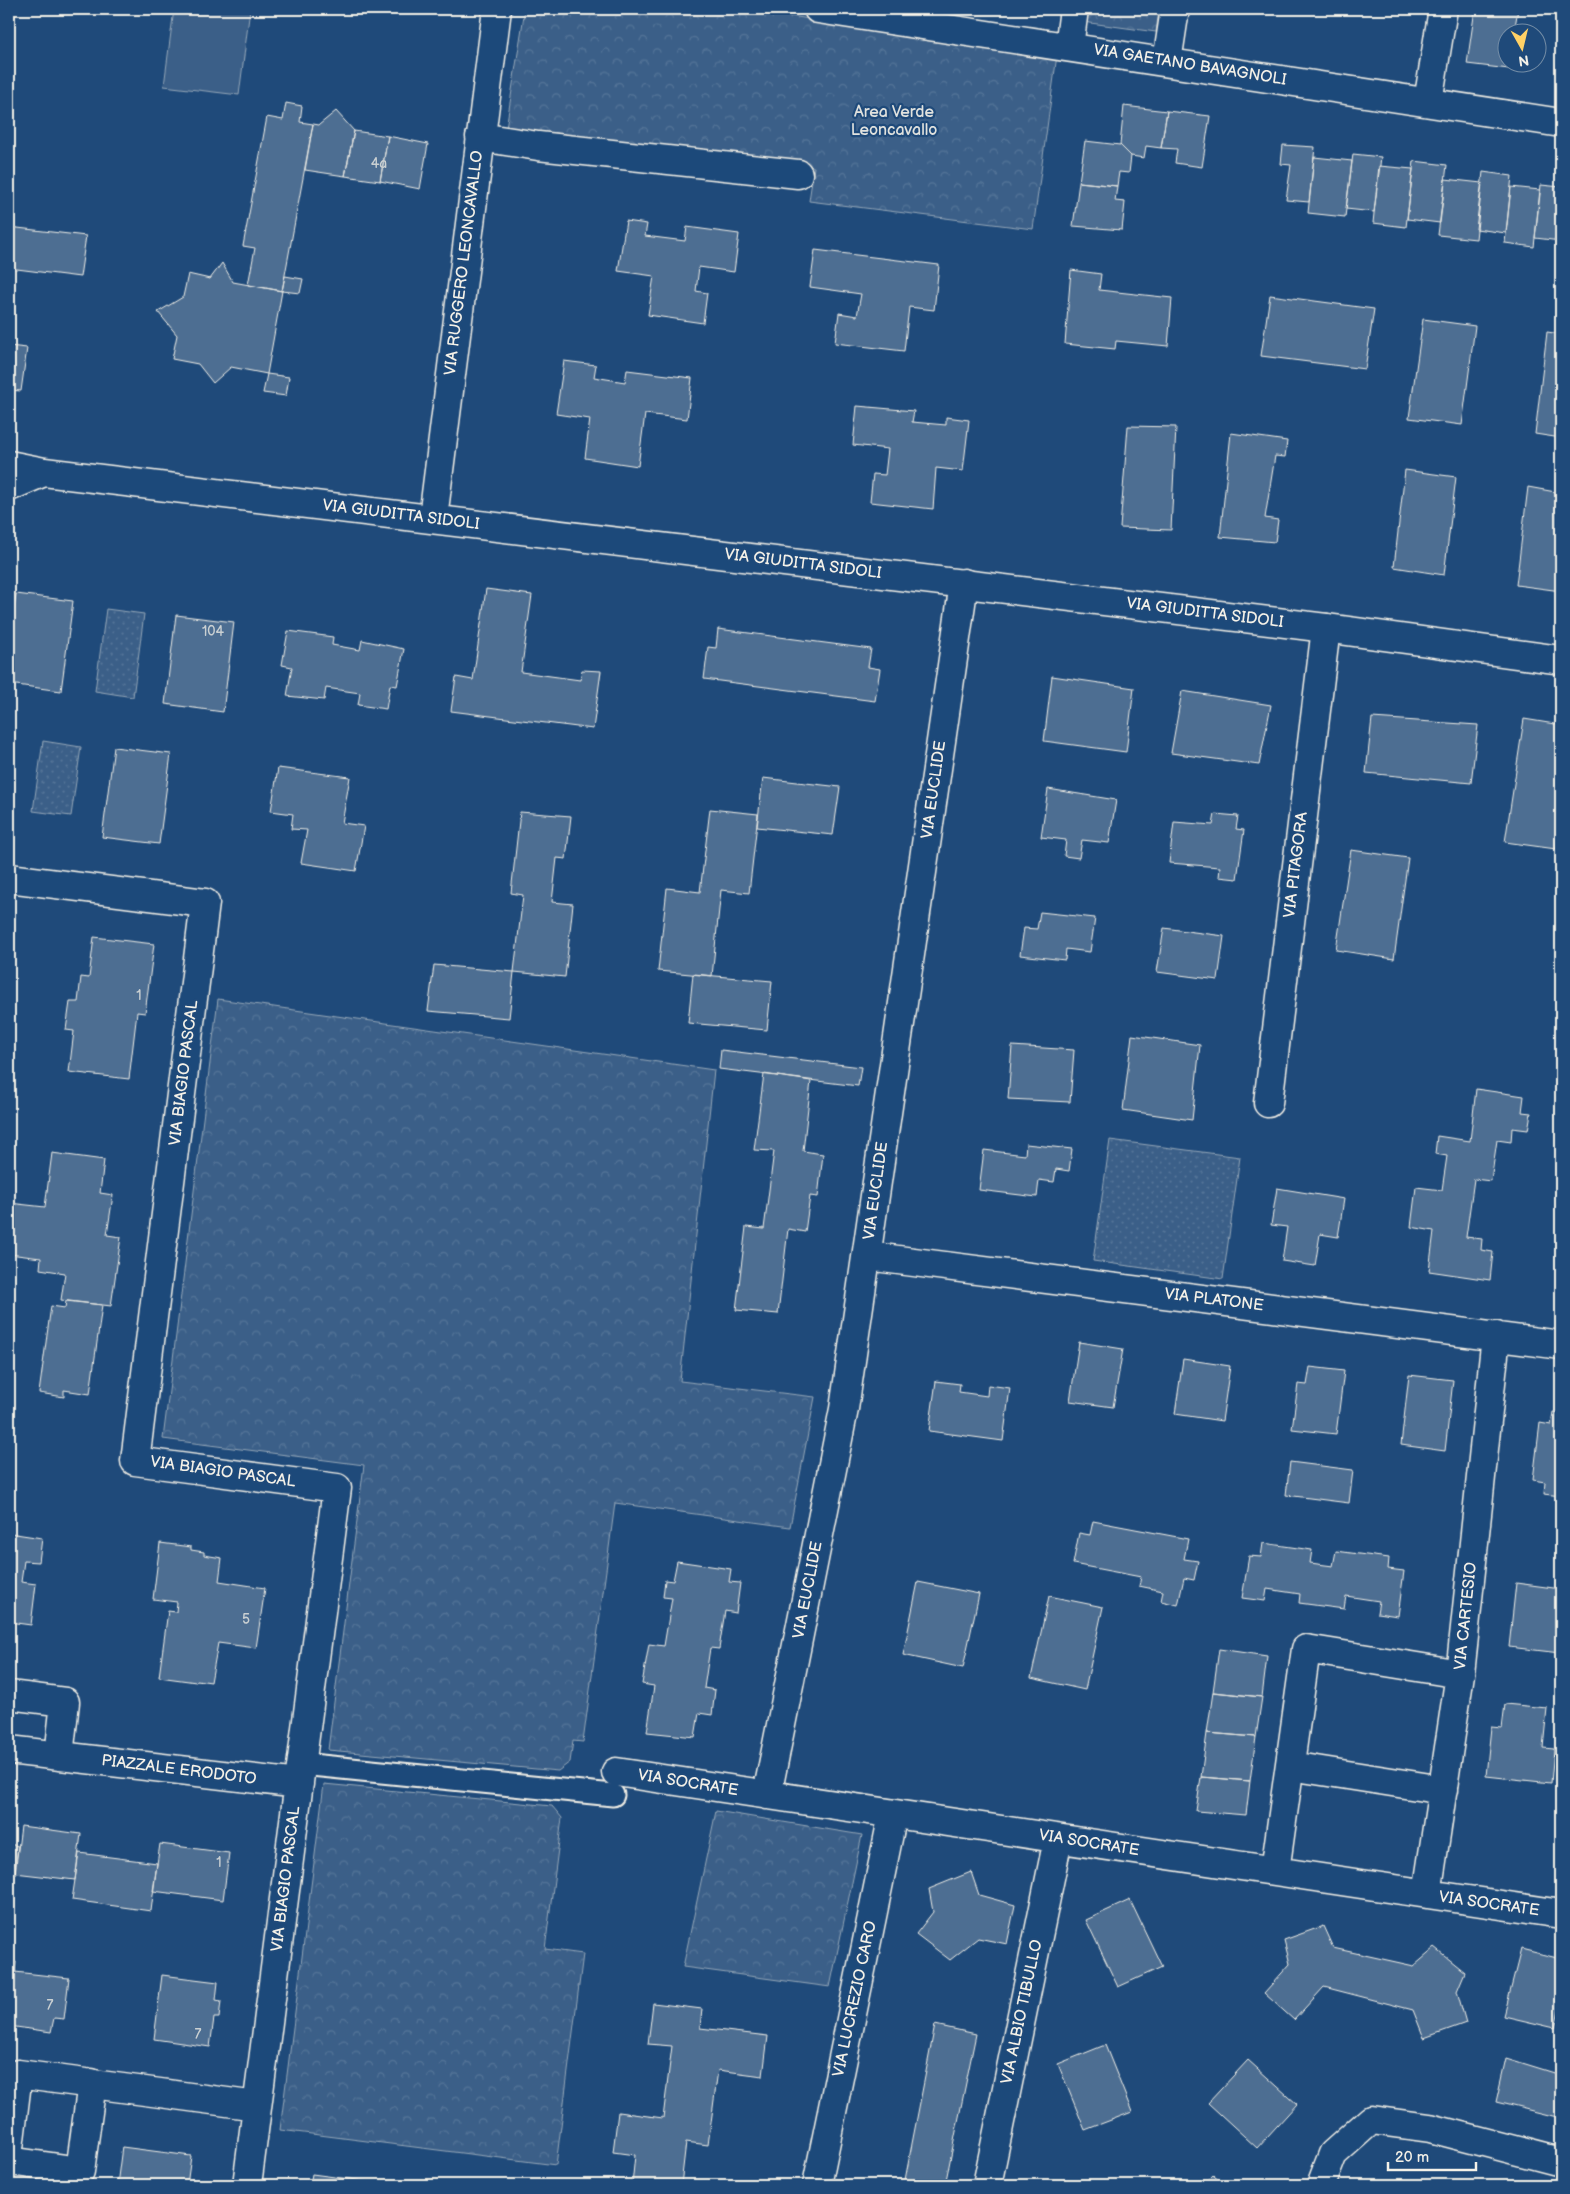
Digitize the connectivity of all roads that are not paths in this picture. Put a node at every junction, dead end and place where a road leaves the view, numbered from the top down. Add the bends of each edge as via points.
1 (497, 9) edge
2 (818, 9) edge
3 (1074, 9) edge
4 (1175, 9) edge
5 (1443, 9) edge
6 (1070, 47) junction
7 (1167, 62) junction
8 (1428, 102) junction
9 (1561, 122) edge
10 (480, 137) junction
11 (798, 174) dead end
12 (9, 465) edge
13 (44, 472) junction
14 (9, 487) edge
15 (434, 518) junction
16 (964, 584) junction
17 (1326, 628) junction
18 (1561, 660) edge
19 (9, 878) edge
20 (1268, 1103) dead end
21 (867, 1256) junction
22 (1496, 1336) junction
23 (1561, 1345) edge
24 (1460, 1674) junction
25 (9, 1695) edge
26 (9, 1750) edge
27 (59, 1756) junction
28 (1290, 1766) junction
29 (300, 1774) junction
30 (615, 1784) joint
31 (1443, 1790) junction
32 (767, 1795) junction
33 (893, 1814) junction
34 (1058, 1839) junction
35 (1275, 1871) junction
36 (1426, 1894) junction
37 (1561, 1914) edge
38 (92, 2083) junction
39 (257, 2106) junction
40 (9, 2148) edge
41 (9, 2160) edge
42 (1561, 2162) edge
43 (247, 2185) edge
44 (817, 2185) edge
45 (986, 2185) edge
46 (1321, 2185) edge

1 - 10 street, VIA RUGGERO LEONCAVALLO
2 - 6 street, VIA GAETANO BAVAGNOLI
3 - 6 street
4 - 7 street
5 - 8 street
6 - 7 street, VIA GAETANO BAVAGNOLI
7 - 8 street, VIA GAETANO BAVAGNOLI
8 - 9 street, VIA GAETANO BAVAGNOLI
10 - 11 street
10 - 15 street, VIA RUGGERO LEONCAVALLO
12 - 13 street, VIA GIUDITTA SIDOLI
13 - 14 street, VIA GIUDITTA SIDOLI
13 - 15 street, VIA GIUDITTA SIDOLI
15 - 16 street, VIA GIUDITTA SIDOLI
16 - 17 street, VIA GIUDITTA SIDOLI
16 - 21 street, VIA EUCLIDE
17 - 18 street, VIA GIUDITTA SIDOLI
17 - 20 street, VIA PITAGORA
19 - 29 street, VIA BIAGIO PASCAL via 205,903 135,1461 337,1488
21 - 22 street, VIA PLATONE
21 - 32 street, VIA EUCLIDE via 844,1409
22 - 23 street, VIA PLATONE
22 - 24 street, VIA CARTESIO
24 - 28 street via 1306,1649
24 - 31 street, VIA CARTESIO
25 - 27 street via 65,1702
26 - 27 street, PIAZZALE ERODOTO
27 - 29 street, PIAZZALE ERODOTO
28 - 31 street
28 - 35 street
29 - 30 street
29 - 39 street, VIA BIAGIO PASCAL
30 - 32 street, VIA SOCRATE
31 - 36 street, VIA CARTESIO
32 - 33 street, VIA SOCRATE
33 - 34 street, VIA SOCRATE
33 - 44 street, VIA LUCREZIO CARO
34 - 35 street, VIA SOCRATE
34 - 45 street, VIA ALBIO TIBULLO
35 - 36 street, VIA SOCRATE
36 - 37 street, VIA SOCRATE
38 - 39 street
38 - 40 street via 18,2074
38 - 41 street via 80,2171
39 - 43 street, VIA BIAGIO PASCAL
42 - 46 street via 1430,2128 1371,2120 1333,2154

